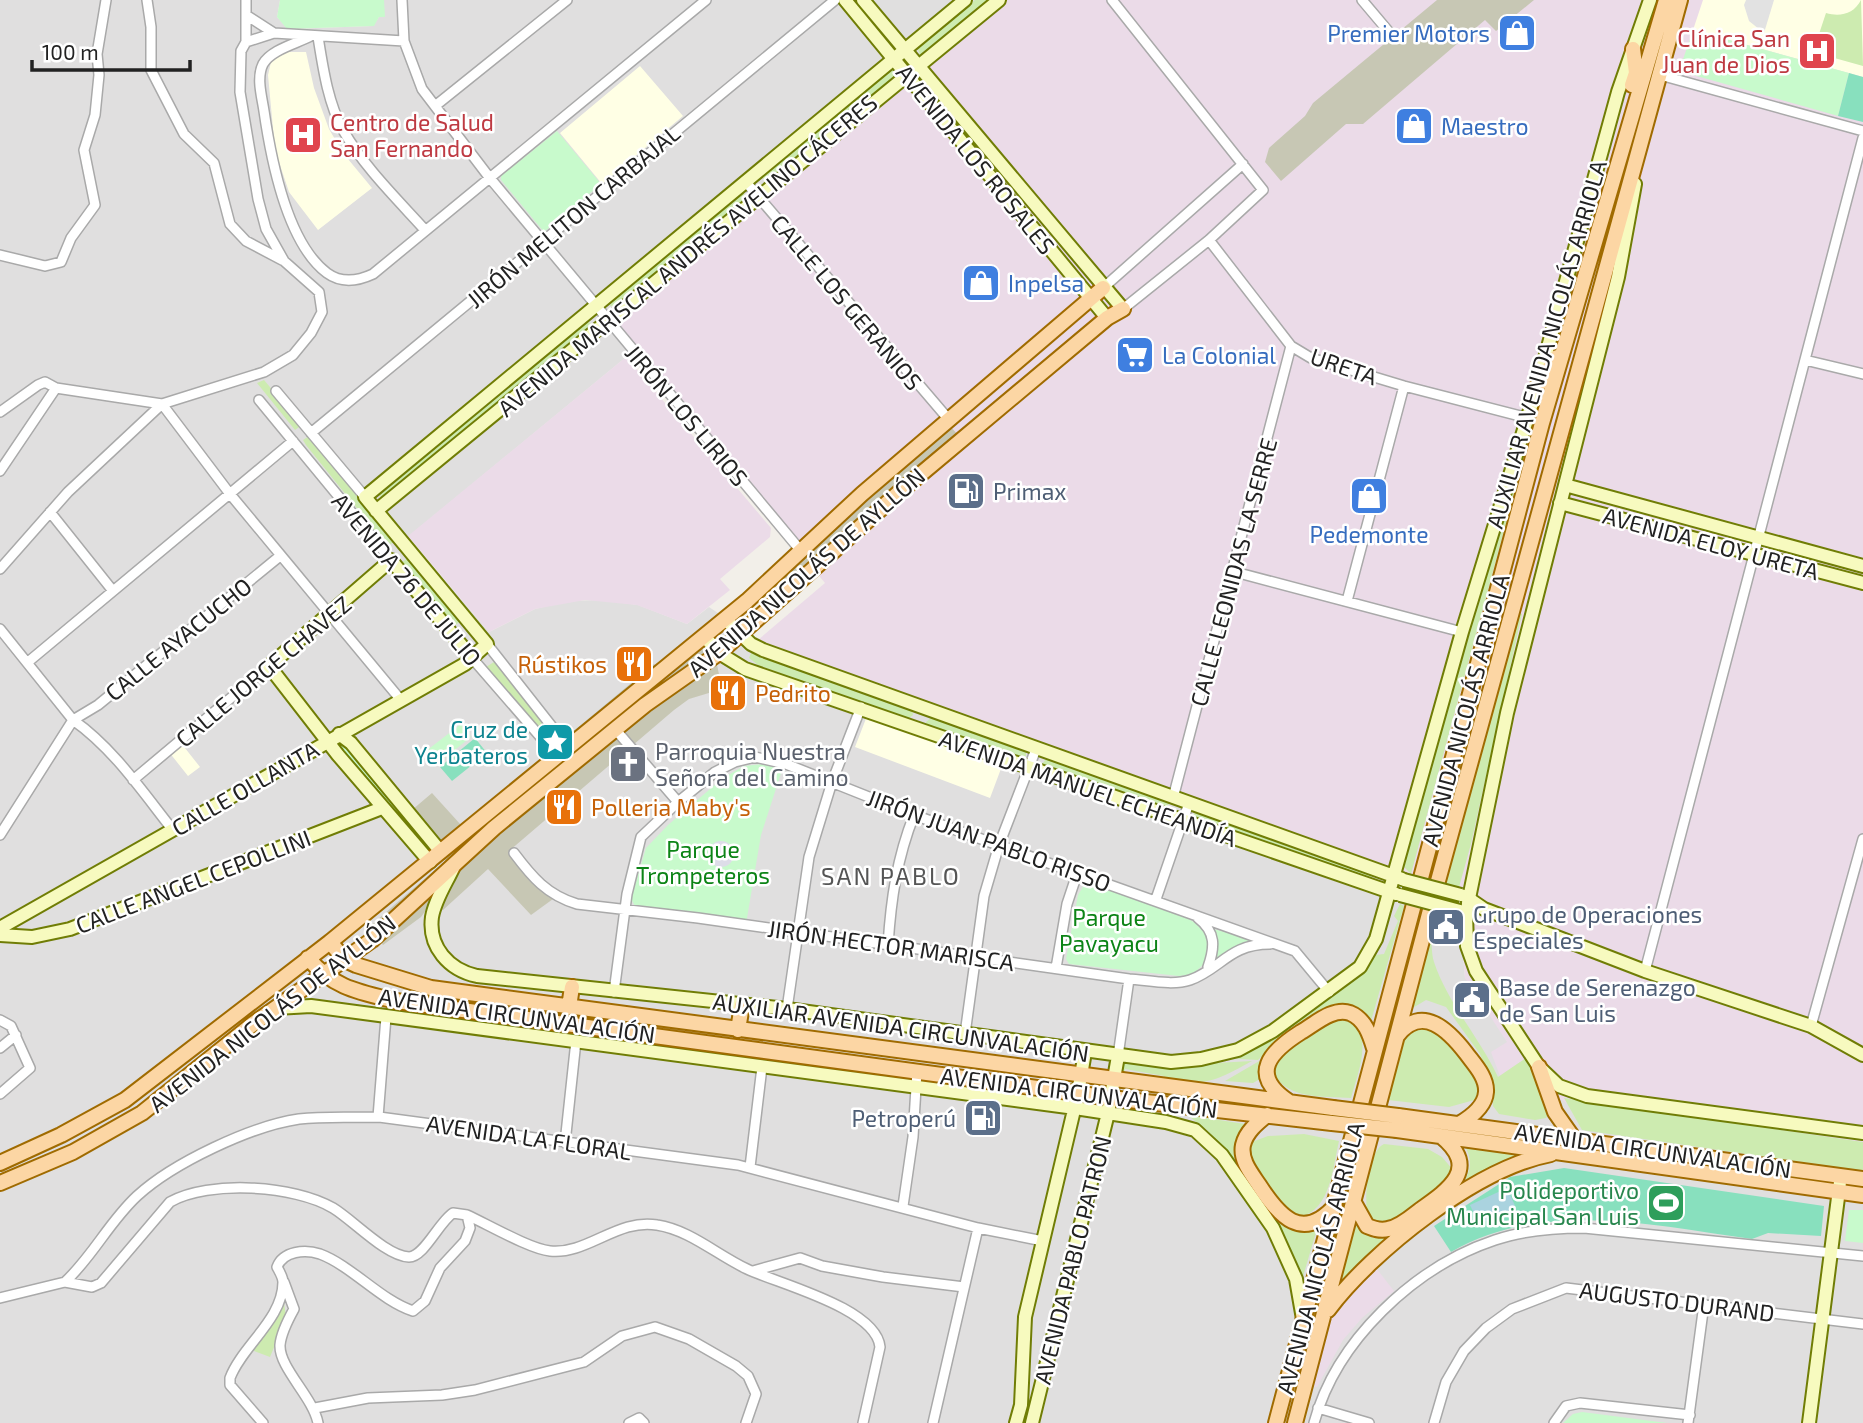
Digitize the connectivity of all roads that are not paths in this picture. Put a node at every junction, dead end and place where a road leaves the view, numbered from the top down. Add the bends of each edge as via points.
1 (106, 0) edge
2 (147, 0) edge
3 (246, 0) edge
4 (402, 0) edge
5 (567, 0) edge
6 (706, 0) edge
7 (835, 0) edge
8 (845, 0) edge
9 (863, 0) edge
10 (965, 0) edge
11 (999, 0) edge
12 (1112, 0) edge
13 (1362, 0) edge
14 (1650, 0) edge
15 (1680, 0) edge
16 (1664, 6) edge
17 (246, 15) junction
18 (1390, 32) dead end
19 (274, 33) junction
20 (313, 37) junction
21 (404, 41) junction
22 (246, 43) junction
23 (904, 49) junction
24 (1633, 49) junction
25 (893, 58) junction
26 (917, 65) junction
27 (906, 74) junction
28 (1660, 75) junction
29 (435, 107) junction
30 (1863, 131) edge
31 (1863, 138) edge
32 (1643, 143) junction
33 (1243, 164) junction
34 (489, 177) junction
35 (745, 181) junction
36 (758, 197) junction
37 (1599, 229) junction
38 (425, 230) junction
39 (542, 240) junction
40 (1209, 240) junction
41 (0, 255) edge
42 (284, 261) junction
43 (1103, 288) junction
44 (1092, 299) junction
45 (596, 305) junction
46 (1123, 309) junction
47 (1107, 318) junction
48 (609, 321) junction
49 (1566, 344) junction
50 (1291, 346) junction
51 (1805, 360) junction
52 (1863, 374) edge
53 (1404, 386) junction
54 (1537, 387) junction
55 (56, 388) junction
56 (276, 391) dead end
57 (259, 400) dead end
58 (162, 404) junction
59 (0, 412) edge
60 (1528, 418) junction
61 (950, 421) junction
62 (312, 433) junction
63 (293, 441) junction
64 (0, 471) edge
65 (1564, 485) junction
66 (230, 494) junction
67 (365, 497) junction
68 (1611, 497) junction
69 (1560, 503) junction
70 (376, 511) junction
71 (50, 512) junction
72 (1606, 515) junction
73 (1698, 520) junction
74 (1759, 536) junction
75 (1694, 537) junction
76 (1806, 549) junction
77 (801, 551) junction
78 (1754, 552) junction
79 (281, 556) junction
80 (391, 560) junction
81 (1801, 566) junction
82 (1863, 566) edge
83 (0, 569) edge
84 (1235, 572) junction
85 (1863, 583) edge
86 (113, 591) junction
87 (1347, 601) junction
88 (331, 614) junction
89 (725, 619) junction
90 (0, 629) edge
91 (1462, 632) junction
92 (741, 635) junction
93 (704, 636) junction
94 (487, 644) junction
95 (719, 653) junction
96 (472, 658) junction
97 (29, 662) junction
98 (269, 666) junction
99 (400, 699) junction
100 (861, 707) junction
101 (920, 709) junction
102 (73, 720) junction
103 (914, 727) junction
104 (615, 729) junction
105 (339, 734) junction
106 (326, 741) junction
107 (1036, 749) junction
108 (562, 751) junction
109 (1029, 768) junction
110 (133, 780) junction
111 (832, 782) junction
112 (1173, 798) junction
113 (678, 802) junction
114 (1189, 803) junction
115 (383, 808) junction
116 (914, 815) junction
117 (1181, 821) junction
118 (172, 829) junction
119 (0, 835) edge
120 (1863, 839) edge
121 (999, 845) junction
122 (441, 852) junction
123 (514, 853) dead end
124 (430, 862) junction
125 (456, 862) junction
126 (1077, 874) junction
127 (1399, 878) junction
128 (1396, 893) junction
129 (1465, 896) junction
130 (1156, 899) junction
131 (624, 908) junction
132 (1484, 909) junction
133 (1463, 912) junction
134 (1194, 915) junction
135 (0, 928) edge
136 (796, 932) junction
137 (0, 935) edge
138 (330, 942) junction
139 (1279, 944) junction
140 (888, 945) junction
141 (974, 957) junction
142 (308, 958) junction
143 (345, 960) junction
144 (1056, 968) junction
145 (1208, 968) junction
146 (1645, 971) junction
147 (323, 976) junction
148 (1129, 979) junction
149 (572, 987) junction
150 (614, 992) junction
151 (1329, 992) junction
152 (741, 1005) junction
153 (569, 1007) junction
154 (276, 1008) junction
155 (788, 1009) junction
156 (386, 1017) junction
157 (0, 1020) edge
158 (1811, 1026) junction
159 (738, 1030) junction
160 (965, 1034) junction
161 (16, 1035) junction
162 (1397, 1037) junction
163 (576, 1041) junction
164 (0, 1048) edge
165 (1374, 1048) junction
166 (1085, 1052) junction
167 (1863, 1055) edge
168 (1118, 1056) junction
169 (762, 1067) junction
170 (1539, 1067) junction
171 (917, 1071) junction
172 (1081, 1074) junction
173 (1114, 1078) junction
174 (916, 1087) junction
175 (0, 1094) edge
176 (1111, 1098) junction
177 (1077, 1100) junction
178 (1289, 1101) junction
179 (1108, 1113) junction
180 (1267, 1115) junction
181 (1332, 1115) junction
182 (377, 1117) junction
183 (1398, 1123) junction
184 (1459, 1124) junction
185 (1863, 1133) edge
186 (1441, 1136) junction
187 (1574, 1139) junction
188 (565, 1143) junction
189 (1563, 1152) junction
190 (0, 1163) edge
191 (750, 1167) junction
192 (1842, 1175) junction
193 (1863, 1179) edge
194 (0, 1183) edge
195 (1839, 1191) junction
196 (1863, 1195) edge
197 (1353, 1201) junction
198 (1336, 1205) junction
199 (903, 1206) junction
200 (467, 1215) junction
201 (978, 1228) junction
202 (1043, 1241) junction
203 (1831, 1253) junction
204 (1863, 1256) edge
205 (753, 1271) junction
206 (284, 1280) junction
207 (65, 1282) junction
208 (964, 1287) junction
209 (0, 1298) edge
210 (1704, 1304) junction
211 (1323, 1316) junction
212 (1823, 1319) junction
213 (1303, 1320) junction
214 (1863, 1324) edge
215 (315, 1408) junction
216 (1318, 1408) junction
217 (1689, 1419) edge
218 (642, 1421) edge
219 (263, 1423) edge
220 (318, 1423) edge
221 (629, 1423) edge
222 (746, 1423) edge
223 (863, 1423) edge
224 (933, 1423) edge
225 (1016, 1423) edge
226 (1031, 1423) edge
227 (1276, 1423) edge
228 (1294, 1423) edge
229 (1314, 1423) edge
230 (1369, 1423) edge
231 (1434, 1423) edge
232 (1554, 1423) edge
233 (1809, 1423) edge

1 - 41 street via 97,54 95,116 84,150 95,205 71,238 61,262 45,266
2 - 42 street via 151,70 184,134 214,163 230,224 246,241
3 - 17 street
4 - 21 street, JIRÓN LOS LIRIOS
5 - 29 street
6 - 34 street
7 - 39 street, JIRÓN MELITON CARBAJAL
8 - 25 street, AVENIDA LOS ROSALES
9 - 23 street, AVENIDA LOS ROSALES
10 - 23 street, AVENIDA MARISCAL ANDRÉS AVELINO CÁCERES
11 - 26 street, AVENIDA MARISCAL ANDRÉS AVELINO CÁCERES
12 - 33 street
13 - 18 street
14 - 24 street, AUXILIAR AVENIDA NICOLÁS ARRIOLA
15 - 28 main road, AVENIDA NICOLÁS ARRIOLA
16 - 37 main road, AVENIDA NICOLÁS ARRIOLA
17 - 19 street
17 - 22 street
19 - 20 street
19 - 22 street
20 - 21 street
20 - 38 street via 342,129
20 - 38 street via 267,58 260,85 278,182 306,249 328,274 347,281 361,279
21 - 29 street, JIRÓN LOS LIRIOS via 422,89
22 - 42 street via 241,59 242,111 266,229
23 - 25 street, AVENIDA MARISCAL ANDRÉS AVELINO CÁCERES
23 - 26 street, AVENIDA LOS ROSALES
24 - 37 main road via 1636,73 1601,193
24 - 54 street, AUXILIAR AVENIDA NICOLÁS ARRIOLA via 1593,176
25 - 27 street, AVENIDA LOS ROSALES
25 - 35 street, AVENIDA MARISCAL ANDRÉS AVELINO CÁCERES
26 - 27 street, AVENIDA MARISCAL ANDRÉS AVELINO CÁCERES
26 - 43 street, AVENIDA LOS ROSALES
27 - 36 street, AVENIDA MARISCAL ANDRÉS AVELINO CÁCERES
27 - 44 street, AVENIDA LOS ROSALES
28 - 30 street
28 - 32 main road, AVENIDA NICOLÁS ARRIOLA
29 - 34 street, JIRÓN LOS LIRIOS
31 - 51 street
32 - 65 street, AUXILIAR AVENIDA NICOLÁS ARRIOLA via 1618,276
32 - 162 main road, AVENIDA NICOLÁS ARRIOLA
33 - 40 street, AVENIDA NICOLÁS DE AYLLÓN via 1263,190
33 - 43 street, AVENIDA NICOLÁS DE AYLLÓN
34 - 38 street
34 - 39 street, JIRÓN LOS LIRIOS
35 - 36 street, CALLE LOS GERANIOS
35 - 45 street, AVENIDA MARISCAL ANDRÉS AVELINO CÁCERES
36 - 48 street, AVENIDA MARISCAL ANDRÉS AVELINO CÁCERES
36 - 61 street, CALLE LOS GERANIOS
37 - 49 main road, AVENIDA NICOLÁS ARRIOLA
39 - 45 street, JIRÓN LOS LIRIOS
39 - 62 street, JIRÓN MELITON CARBAJAL
40 - 46 street, AVENIDA NICOLÁS DE AYLLÓN
40 - 50 street, URETA
42 - 58 street via 319,292 322,312 305,341 293,355 264,372
43 - 44 main road, AVENIDA NICOLÁS DE AYLLÓN
43 - 46 street, AVENIDA LOS ROSALES
44 - 47 street, AVENIDA LOS ROSALES
44 - 61 main road, AVENIDA NICOLÁS DE AYLLÓN
45 - 48 street, JIRÓN LOS LIRIOS
45 - 67 street, AVENIDA MARISCAL ANDRÉS AVELINO CÁCERES
46 - 47 main road, AVENIDA NICOLÁS DE AYLLÓN
47 - 92 main road, AVENIDA NICOLÁS DE AYLLÓN via 903,489
48 - 70 street, AVENIDA MARISCAL ANDRÉS AVELINO CÁCERES
48 - 77 street, JIRÓN LOS LIRIOS
49 - 54 main road
49 - 165 main road, AVENIDA NICOLÁS ARRIOLA
50 - 53 street, URETA via 1311,358
50 - 84 street, CALLE LEONIDAS LA SERRE
51 - 52 street
51 - 74 street
53 - 60 street, URETA
53 - 87 street
54 - 60 street, AUXILIAR AVENIDA NICOLÁS ARRIOLA
55 - 58 street
55 - 59 street via 45,382 38,385
55 - 64 street
56 - 62 street, AVENIDA 26 DE JULIO
57 - 63 street, AVENIDA 26 DE JULIO
58 - 66 street
58 - 71 street
60 - 91 street, AUXILIAR AVENIDA NICOLÁS ARRIOLA
61 - 77 main road, AVENIDA NICOLÁS DE AYLLÓN
62 - 67 street, AVENIDA 26 DE JULIO
63 - 66 street
63 - 80 street, AVENIDA 26 DE JULIO
65 - 68 street, AVENIDA ELOY URETA
65 - 69 street, AUXILIAR AVENIDA NICOLÁS ARRIOLA
66 - 79 street
66 - 86 street
67 - 70 street, AVENIDA 26 DE JULIO
68 - 72 street
68 - 73 street, AVENIDA ELOY URETA
69 - 72 street, AVENIDA ELOY URETA
69 - 129 street, AUXILIAR AVENIDA NICOLÁS ARRIOLA
70 - 94 street, AVENIDA 26 DE JULIO
71 - 83 street
71 - 86 street
72 - 75 street, AVENIDA ELOY URETA
73 - 74 street, AVENIDA ELOY URETA
73 - 75 street
74 - 76 street, AVENIDA ELOY URETA
74 - 78 street
75 - 78 street, AVENIDA ELOY URETA
76 - 81 street
76 - 82 street, AVENIDA ELOY URETA
77 - 89 main road, AVENIDA NICOLÁS DE AYLLÓN
78 - 81 street, AVENIDA ELOY URETA
78 - 146 street
79 - 88 street
79 - 102 street, CALLE AYACUCHO via 98,705
80 - 88 street, CALLE JORGE CHAVEZ
80 - 96 street, AVENIDA 26 DE JULIO
81 - 85 street, AVENIDA ELOY URETA
84 - 87 street
84 - 112 street, CALLE LEONIDAS LA SERRE
86 - 97 street
87 - 91 street
88 - 98 street, CALLE JORGE CHAVEZ
88 - 99 street
89 - 92 street, AVENIDA MANUEL ECHEANDÍA
89 - 93 main road, AVENIDA NICOLÁS DE AYLLÓN
90 - 97 street
91 - 127 street, AUXILIAR AVENIDA NICOLÁS ARRIOLA
92 - 95 main road, AVENIDA NICOLÁS DE AYLLÓN
92 - 101 street, AVENIDA MANUEL ECHEANDÍA via 762,650
93 - 95 street, AVENIDA MANUEL ECHEANDÍA
93 - 108 main road, AVENIDA NICOLÁS DE AYLLÓN
94 - 96 street, CALLE OLLANTA
94 - 108 street, AVENIDA 26 DE JULIO
95 - 100 street, AVENIDA MANUEL ECHEANDÍA via 745,669
95 - 104 main road, AVENIDA NICOLÁS DE AYLLÓN
96 - 99 street, CALLE OLLANTA
96 - 108 street, AVENIDA 26 DE JULIO
97 - 102 street
98 - 106 street
98 - 110 street, CALLE JORGE CHAVEZ
99 - 105 street, CALLE OLLANTA
100 - 103 street, AVENIDA MANUEL ECHEANDÍA
100 - 111 street
101 - 103 street
101 - 107 street, AVENIDA MANUEL ECHEANDÍA
102 - 110 street
102 - 119 street
103 - 109 street, AVENIDA MANUEL ECHEANDÍA
104 - 113 street
104 - 125 main road, AVENIDA NICOLÁS DE AYLLÓN
105 - 106 street, CALLE OLLANTA
105 - 122 street
106 - 115 street
106 - 118 street, CALLE OLLANTA
107 - 109 street
107 - 112 street, AVENIDA MANUEL ECHEANDÍA
108 - 122 main road, AVENIDA NICOLÁS DE AYLLÓN
109 - 117 street, AVENIDA MANUEL ECHEANDÍA
109 - 121 street
110 - 118 street
111 - 113 street, JIRÓN JUAN PABLO RISSO via 755,757 715,772
111 - 116 street, JIRÓN JUAN PABLO RISSO
111 - 136 street via 809,857
112 - 114 street, AVENIDA MANUEL ECHEANDÍA
113 - 131 street, JIRÓN JUAN PABLO RISSO via 637,845
114 - 117 street
114 - 127 street, AVENIDA MANUEL ECHEANDÍA
115 - 124 street
115 - 137 street, CALLE ANGEL CEPOLLINI via 70,929 32,937
116 - 121 street, JIRÓN JUAN PABLO RISSO
116 - 140 street via 900,851
117 - 128 street, AVENIDA MANUEL ECHEANDÍA
117 - 130 street
118 - 135 street, CALLE OLLANTA
120 - 158 street
121 - 126 street, JIRÓN JUAN PABLO RISSO
121 - 141 street via 984,896
122 - 124 main road, AVENIDA NICOLÁS DE AYLLÓN
123 - 131 street, JIRÓN HECTOR MARISCA via 543,888 559,898
124 - 138 main road, AVENIDA NICOLÁS DE AYLLÓN
125 - 143 main road, AVENIDA NICOLÁS DE AYLLÓN
125 - 149 street, AUXILIAR AVENIDA CIRCUNVALACIÓN via 432,919 436,943 446,961 464,973
126 - 130 street, JIRÓN JUAN PABLO RISSO
126 - 144 street
127 - 128 street, AUXILIAR AVENIDA NICOLÁS ARRIOLA
127 - 129 street, AVENIDA MANUEL ECHEANDÍA, bridge
128 - 133 street, AVENIDA MANUEL ECHEANDÍA, bridge
128 - 151 street, AUXILIAR AVENIDA CIRCUNVALACIÓN via 1368,957
129 - 132 street, AVENIDA MANUEL ECHEANDÍA
129 - 133 street, AUXILIAR AVENIDA NICOLÁS ARRIOLA
130 - 134 street, JIRÓN JUAN PABLO RISSO
131 - 136 street, JIRÓN HECTOR MARISCA
131 - 150 street, JIRÓN JUAN PABLO RISSO
132 - 133 street, AVENIDA MANUEL ECHEANDÍA
132 - 146 street, AVENIDA MANUEL ECHEANDÍA
133 - 170 street via 1467,947 1476,971
134 - 139 street, JIRÓN JUAN PABLO RISSO
134 - 145 street via 1206,923 1214,942
136 - 140 street, JIRÓN HECTOR MARISCA
136 - 155 street
138 - 142 main road, AVENIDA NICOLÁS DE AYLLÓN
138 - 143 main road
139 - 145 street, JIRÓN HECTOR MARISCA via 1240,949
139 - 151 street, JIRÓN JUAN PABLO RISSO via 1305,960
140 - 141 street, JIRÓN HECTOR MARISCA
141 - 144 street, JIRÓN HECTOR MARISCA
141 - 160 street
142 - 147 main road, AVENIDA CIRCUNVALACIÓN
142 - 190 main road, AVENIDA NICOLÁS DE AYLLÓN via 125,1100
143 - 147 main road, AVENIDA NICOLÁS DE AYLLÓN
143 - 153 main road, AVENIDA CIRCUNVALACIÓN via 430,988
144 - 148 street, JIRÓN HECTOR MARISCA
145 - 148 street, JIRÓN HECTOR MARISCA via 1188,981
146 - 158 street, AVENIDA MANUEL ECHEANDÍA
147 - 154 main road, AVENIDA NICOLÁS DE AYLLÓN
147 - 171 main road, AVENIDA CIRCUNVALACIÓN via 344,988 396,1001
148 - 168 street
149 - 150 street, AUXILIAR AVENIDA CIRCUNVALACIÓN
149 - 153 main road
150 - 152 street, AUXILIAR AVENIDA CIRCUNVALACIÓN
151 - 168 street, AUXILIAR AVENIDA CIRCUNVALACIÓN via 1238,1050 1171,1062
152 - 155 street, AUXILIAR AVENIDA CIRCUNVALACIÓN
152 - 159 main road
153 - 159 main road, AVENIDA CIRCUNVALACIÓN
154 - 156 street via 311,1006
154 - 194 main road, AVENIDA NICOLÁS DE AYLLÓN via 142,1113 73,1152
155 - 160 street, AUXILIAR AVENIDA CIRCUNVALACIÓN
156 - 163 street
156 - 182 street
157 - 161 street
158 - 167 street, AVENIDA MANUEL ECHEANDÍA
159 - 172 main road, AVENIDA CIRCUNVALACIÓN
160 - 166 street, AUXILIAR AVENIDA CIRCUNVALACIÓN
161 - 164 street
161 - 175 street via 30,1068
162 - 184 main road via 1412,1024 1434,1022 1450,1032 1479,1071 1486,1088 1484,1100
162 - 197 main road, AVENIDA NICOLÁS ARRIOLA
163 - 169 street
163 - 188 street
165 - 178 main road via 1364,1024 1345,1012 1331,1014 1269,1058 1266,1070 1277,1092
165 - 198 main road, AVENIDA NICOLÁS ARRIOLA
166 - 168 street, AUXILIAR AVENIDA CIRCUNVALACIÓN
166 - 172 street, AVENIDA PABLO PATRON
168 - 173 street, AVENIDA PABLO PATRON
169 - 174 street
169 - 191 street
170 - 185 street via 1568,1090 1600,1097
170 - 187 main road via 1555,1112
171 - 174 street
171 - 177 main road, AVENIDA CIRCUNVALACIÓN
172 - 173 main road, AVENIDA CIRCUNVALACIÓN
172 - 177 street, AVENIDA PABLO PATRON
173 - 176 street, AVENIDA PABLO PATRON
173 - 178 main road, AVENIDA CIRCUNVALACIÓN
174 - 177 street
174 - 199 street
176 - 177 main road, AVENIDA CIRCUNVALACIÓN
176 - 179 street, AVENIDA PABLO PATRON
176 - 180 main road, AVENIDA CIRCUNVALACIÓN
177 - 179 street
177 - 202 street, AVENIDA PABLO PATRON
178 - 181 main road, AVENIDA CIRCUNVALACIÓN
179 - 213 street via 1166,1122 1206,1137 1240,1178 1281,1243 1296,1279
179 - 226 street, AVENIDA PABLO PATRON
180 - 181 main road, AVENIDA CIRCUNVALACIÓN
180 - 198 main road via 1247,1135 1242,1153 1275,1209 1294,1222 1309,1223
181 - 183 main road, AVENIDA CIRCUNVALACIÓN, bridge
182 - 188 street, AVENIDA LA FLORAL
182 - 207 street, AVENIDA LA FLORAL via 328,1116 284,1123 235,1138 191,1160 139,1194
183 - 184 main road, AVENIDA CIRCUNVALACIÓN
183 - 186 main road, AVENIDA CIRCUNVALACIÓN
184 - 187 main road, AVENIDA CIRCUNVALACIÓN
186 - 189 main road, AVENIDA CIRCUNVALACIÓN
186 - 197 main road via 1460,1163 1456,1178 1444,1193 1397,1226 1383,1230 1367,1226
187 - 192 main road, AVENIDA CIRCUNVALACIÓN
188 - 191 street, AVENIDA LA FLORAL
189 - 195 main road, AVENIDA CIRCUNVALACIÓN
189 - 211 main road via 1518,1163 1465,1192 1376,1257
191 - 199 street, AVENIDA LA FLORAL
192 - 193 main road, AVENIDA CIRCUNVALACIÓN
192 - 195 street
195 - 196 main road, AVENIDA CIRCUNVALACIÓN
195 - 203 street
197 - 211 main road, AVENIDA NICOLÁS ARRIOLA
198 - 213 main road, AVENIDA NICOLÁS ARRIOLA
199 - 201 street, AVENIDA LA FLORAL
200 - 205 street via 549,1251 569,1249 642,1223 659,1225
200 - 206 street via 470,1228 465,1241 440,1268 425,1301 413,1311 320,1254 288,1255 277,1264
200 - 207 street via 453,1213 442,1220 420,1254 410,1257 394,1253 333,1208 313,1199 268,1190 216,1189 170,1202 102,1283 92,1287
201 - 202 street, AVENIDA LA FLORAL
201 - 208 street
202 - 225 street, AVENIDA PABLO PATRON via 1025,1317
203 - 204 street
203 - 212 street
203 - 216 street via 1584,1228 1544,1229 1496,1240 1432,1273 1366,1328 1334,1369
205 - 208 street via 800,1258 846,1270
205 - 223 street via 846,1311 879,1338
206 - 215 street via 294,1308 280,1344 282,1354
206 - 219 street via 271,1316 232,1373 230,1385
207 - 209 street
208 - 224 street
210 - 212 street, AUGUSTO DURAND
210 - 217 street
210 - 231 street, AUGUSTO DURAND via 1566,1288 1537,1297 1486,1328 1464,1351 1446,1382
211 - 228 main road, AVENIDA NICOLÁS ARRIOLA
212 - 214 street, AUGUSTO DURAND
212 - 233 street
213 - 227 main road, AVENIDA NICOLÁS ARRIOLA
215 - 220 street
215 - 222 street via 368,1398 475,1390 584,1362 622,1336 655,1327 689,1339 748,1376 756,1394
216 - 229 street
216 - 230 street
217 - 232 street via 1580,1403 1566,1406
218 - 221 street

